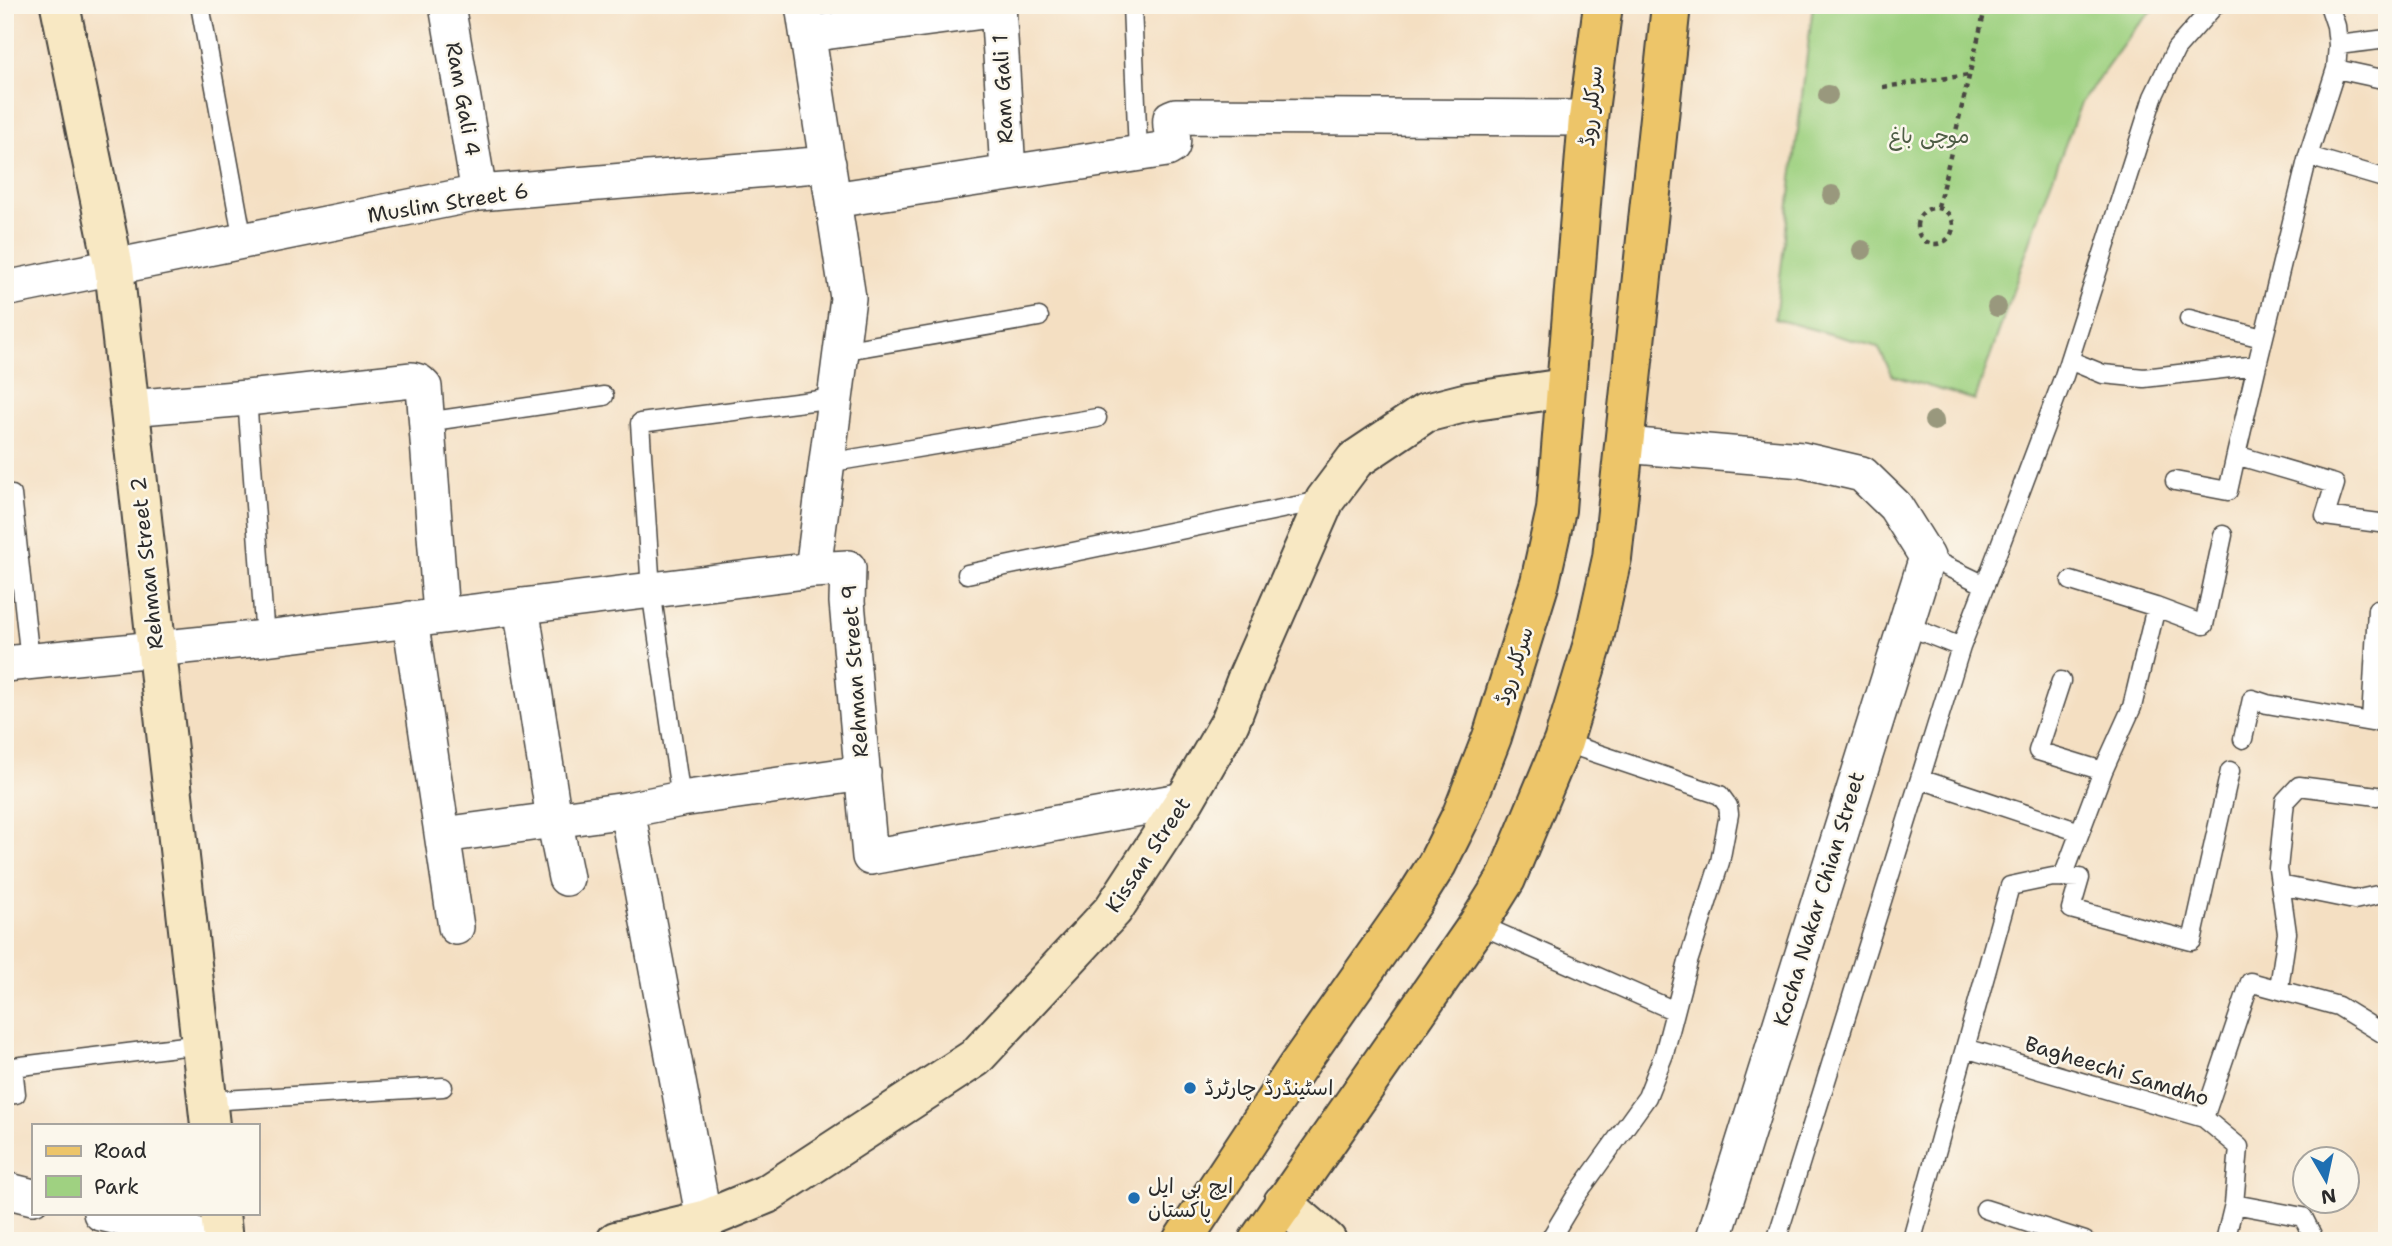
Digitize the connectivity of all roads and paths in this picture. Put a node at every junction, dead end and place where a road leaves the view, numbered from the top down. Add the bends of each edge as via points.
1 (60, 5) edge
2 (200, 5) edge
3 (447, 5) edge
4 (1132, 5) edge
5 (1603, 5) edge
6 (1671, 5) edge
7 (1986, 5) edge
8 (2215, 5) edge
9 (2329, 5) edge
10 (998, 7) edge
11 (806, 20) edge
12 (2387, 39) edge
13 (2338, 45) junction
14 (2336, 69) junction
15 (1969, 75) junction
16 (2387, 80) edge
17 (1883, 87) dead end
18 (1588, 118) junction
19 (1138, 153) junction
20 (2308, 156) junction
21 (828, 164) junction
22 (1008, 172) junction
23 (2387, 179) edge
24 (479, 193) junction
25 (833, 200) junction
26 (1938, 207) junction
27 (243, 241) junction
28 (114, 268) junction
29 (5, 289) edge
30 (1039, 317) dead end
31 (2189, 319) dead end
32 (2262, 338) junction
33 (841, 351) junction
34 (2069, 360) junction
35 (2257, 365) junction
36 (1565, 388) junction
37 (604, 396) dead end
38 (247, 398) junction
39 (835, 398) junction
40 (129, 408) junction
41 (1097, 418) dead end
42 (426, 422) junction
43 (1625, 445) junction
44 (2236, 455) junction
45 (827, 463) junction
46 (2175, 481) dead end
47 (12, 495) dead end
48 (1325, 500) junction
49 (2387, 524) edge
50 (2223, 535) dead end
51 (1927, 557) junction
52 (813, 570) junction
53 (967, 575) dead end
54 (2071, 581) dead end
55 (1985, 585) junction
56 (650, 590) junction
57 (521, 606) junction
58 (2156, 607) junction
59 (2387, 609) edge
60 (425, 617) junction
61 (1905, 625) junction
62 (265, 638) junction
63 (1961, 647) junction
64 (157, 649) junction
65 (18, 662) edge
66 (2061, 681) dead end
67 (2243, 739) dead end
68 (1563, 741) junction
69 (2104, 771) junction
70 (2230, 771) dead end
71 (863, 772) junction
72 (1920, 779) junction
73 (2377, 796) dead end
74 (681, 799) junction
75 (1185, 800) junction
76 (627, 810) junction
77 (554, 819) junction
78 (2080, 832) junction
79 (443, 835) junction
80 (2063, 877) junction
81 (566, 878) dead end
82 (2280, 885) junction
83 (2387, 893) edge
84 (1478, 924) junction
85 (456, 927) dead end
86 (2279, 988) junction
87 (1675, 1011) junction
88 (2387, 1037) edge
89 (201, 1044) junction
90 (1965, 1048) junction
91 (443, 1087) dead end
92 (5, 1095) edge
93 (209, 1113) edge
94 (2204, 1118) junction
95 (5, 1190) edge
96 (32, 1197) edge
97 (1283, 1203) junction
98 (2234, 1204) junction
99 (1985, 1209) dead end
100 (105, 1214) edge
101 (220, 1214) edge
102 (704, 1220) junction
103 (1914, 1232) dead end
104 (221, 1241) edge
105 (616, 1241) edge
106 (1182, 1241) edge
107 (1258, 1241) edge
108 (1327, 1241) edge
109 (1549, 1241) edge
110 (1713, 1241) edge
111 (1776, 1241) edge
112 (2085, 1241) edge
113 (2225, 1241) edge
114 (2315, 1241) edge

1 - 28 street, Rehman Street 2
2 - 27 lane
3 - 24 street, Ram Gali 4
4 - 19 lane
5 - 18 main road, سرکلر روڈ
6 - 43 main road
7 - 15 path
8 - 34 lane via 2176,49 2153,97
9 - 13 lane
10 - 11 street
10 - 22 street, Ram Gali 1
11 - 21 street, Rehman Street 9
12 - 13 lane
13 - 14 lane
14 - 16 lane
14 - 20 lane
15 - 17 path
15 - 26 path
18 - 19 street via 1176,116 1170,124 1172,146
18 - 36 main road, سرکلر روڈ
19 - 22 street
20 - 23 lane
20 - 32 lane
21 - 24 street, Muslim Street 6
21 - 25 street, Rehman Street 9
22 - 25 street
24 - 27 street, Muslim Street 6
25 - 33 street, Rehman Street 9 via 848,298
26 - 26 path via 1948,212 1953,229 1948,238 1931,244 1922,239 1917,222 1921,213
27 - 28 street, Muslim Street 6
28 - 29 street, Muslim Street 6
28 - 40 street, Rehman Street 2
30 - 33 lane
31 - 32 lane
32 - 35 lane
33 - 39 street, Rehman Street 9
34 - 35 lane via 2103,374 2144,378
34 - 55 lane
35 - 44 lane
36 - 48 street, Kissan Street via 1424,413 1355,460
36 - 106 main road, سرکلر روڈ via 1556,510 1540,582 1492,737 1462,814 1415,899
37 - 42 lane
38 - 40 street
38 - 42 street via 412,380 424,387
38 - 62 lane
39 - 45 street, Rehman Street 9
39 - 56 lane via 640,423
40 - 64 street, Rehman Street 2
41 - 45 lane
42 - 60 street
43 - 51 street via 1802,460 1862,474 1895,506
43 - 68 main road via 1612,558 1593,643
44 - 46 lane via 2228,491
44 - 49 lane via 2335,484 2325,516
45 - 52 street, Rehman Street 9
47 - 65 lane
48 - 53 lane
48 - 75 street, Kissan Street via 1230,722
50 - 58 lane via 2204,625
51 - 55 lane
51 - 61 street, Kocha Nakar Chian Street
52 - 56 street
52 - 71 street, Rehman Street 9 via 848,568
54 - 58 lane
55 - 63 lane
56 - 57 street
56 - 74 lane
57 - 60 street
57 - 77 street
58 - 69 lane via 2132,707
59 - 67 lane via 2377,608 2371,722 2252,699
60 - 62 street
60 - 79 street
61 - 63 lane
61 - 110 street, Kocha Nakar Chian Street
62 - 64 street
63 - 72 lane
64 - 65 street
64 - 89 street, Rehman Street 2
66 - 69 lane via 2038,751
68 - 84 main road via 1506,878
68 - 87 lane via 1720,795 1728,806 1720,862
69 - 78 lane
70 - 80 lane via 2192,941 2071,909 2080,878
71 - 74 street
71 - 75 street, Rehman Street 9 via 870,857
72 - 78 lane
72 - 111 lane
73 - 82 lane via 2299,786 2285,801
74 - 76 street
75 - 102 street, Kissan Street via 1113,910 975,1058 767,1194
76 - 77 street
76 - 102 street
77 - 79 street
77 - 81 street
78 - 80 lane
79 - 85 street
80 - 90 lane via 2010,886
82 - 83 lane via 2354,900
82 - 86 lane via 2287,933
84 - 87 lane
84 - 97 main road
86 - 88 lane via 2338,1006
86 - 94 lane via 2250,982
87 - 109 lane via 1647,1097
89 - 92 lane via 13,1067 16,1094
89 - 93 street, Rehman Street 2
90 - 94 lane, Bagheechi Samdho
90 - 103 lane
91 - 93 lane
94 - 98 lane, Bagheechi Samdho via 2239,1147
95 - 96 street
97 - 107 main road
97 - 108 street
98 - 113 lane, Bagheechi Samdho
98 - 114 lane via 2303,1217
99 - 112 lane
100 - 104 street
101 - 104 street
102 - 105 street, Kissan Street

